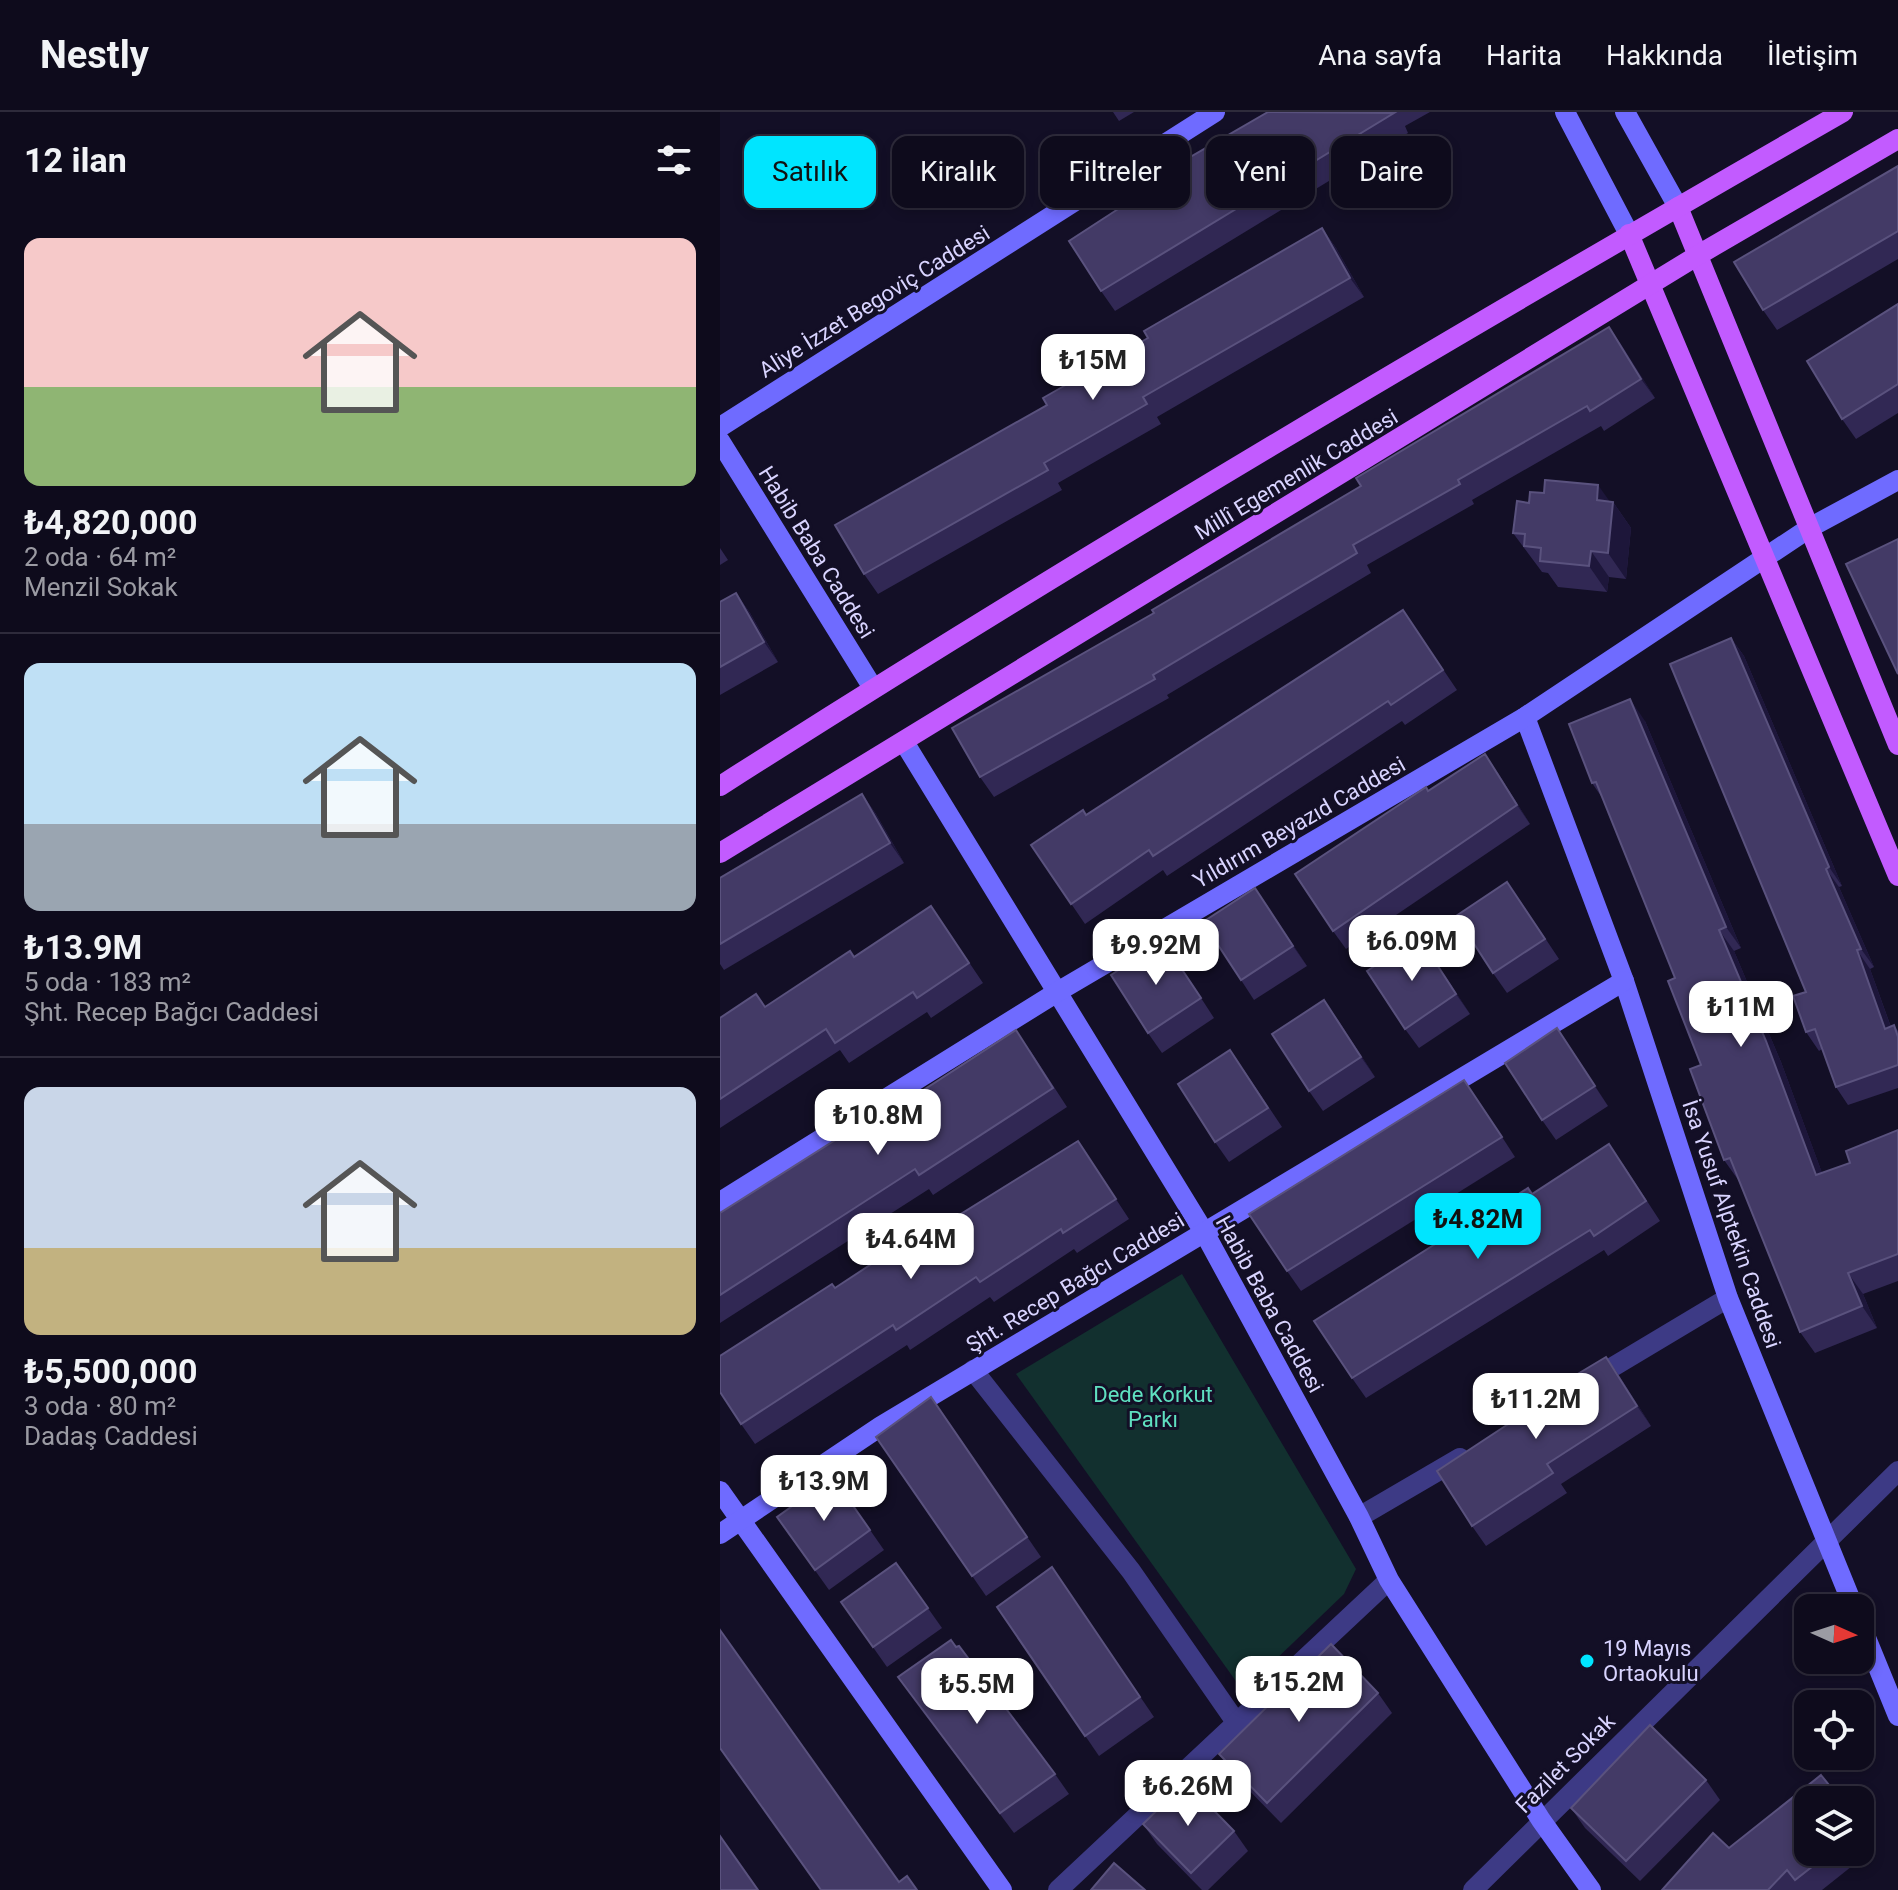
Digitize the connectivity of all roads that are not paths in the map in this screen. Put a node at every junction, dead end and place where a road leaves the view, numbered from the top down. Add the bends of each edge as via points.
1 (1215, 112) edge
2 (1565, 112) edge
3 (1625, 112) edge
4 (1843, 112) edge
5 (1898, 139) edge
6 (1678, 207) junction
7 (1629, 234) junction
8 (1700, 254) junction
9 (1653, 285) junction
10 (720, 427) edge
11 (720, 441) edge
12 (1898, 480) edge
13 (1811, 527) junction
14 (1765, 557) junction
15 (873, 688) junction
16 (1525, 717) junction
17 (904, 742) junction
18 (1898, 745) edge
19 (720, 786) edge
20 (720, 853) edge
21 (1898, 876) edge
22 (1624, 981) junction
23 (1059, 991) junction
24 (720, 1202) edge
25 (1204, 1232) junction
26 (1728, 1298) junction
27 (973, 1370) junction
28 (1578, 1388) edge
29 (1482, 1444) edge
30 (1898, 1471) edge
31 (720, 1491) edge
32 (1359, 1517) junction
33 (743, 1521) junction
34 (720, 1534) edge
35 (1826, 1538) junction
36 (1389, 1580) junction
37 (1848, 1594) edge
38 (1874, 1657) edge
39 (1898, 1716) edge
40 (1238, 1725) junction
41 (1541, 1820) junction
42 (1002, 1890) edge
43 (1058, 1890) edge
44 (1473, 1890) edge
45 (1591, 1890) edge

1 - 10 street, Aliye İzzet Begoviç Caddesi
2 - 7 street
3 - 6 street
4 - 6 main road, Millî Egemenlik Caddesi
5 - 8 main road, Millî Egemenlik Caddesi
6 - 7 main road, Millî Egemenlik Caddesi
6 - 8 main road
7 - 9 main road
7 - 15 main road, Millî Egemenlik Caddesi
8 - 9 main road, Millî Egemenlik Caddesi
8 - 13 main road
9 - 14 main road
9 - 17 main road, Millî Egemenlik Caddesi
11 - 15 street, Habib Baba Caddesi
12 - 13 street, Yıldırım Beyazıd Caddesi
13 - 14 street, Yıldırım Beyazıd Caddesi
13 - 18 main road
14 - 16 street, Yıldırım Beyazıd Caddesi
14 - 21 main road
15 - 19 main road, Millî Egemenlik Caddesi
16 - 22 street, İsa Yusuf Alptekin Caddesi
16 - 23 street, Yıldırım Beyazıd Caddesi
17 - 20 main road, Millî Egemenlik Caddesi
17 - 23 street, Habib Baba Caddesi
22 - 25 street, Şht. Recep Bağcı Caddesi
22 - 26 street, İsa Yusuf Alptekin Caddesi
23 - 24 street, Yıldırım Beyazıd Caddesi
23 - 25 street, Habib Baba Caddesi
25 - 27 street, Şht. Recep Bağcı Caddesi
25 - 32 street, Habib Baba Caddesi
26 - 28 street
26 - 35 street, İsa Yusuf Alptekin Caddesi
27 - 33 street, Şht. Recep Bağcı Caddesi
27 - 40 street via 1131,1571
29 - 32 street
30 - 35 street, Fazilet Sokak
31 - 33 street
32 - 36 street, Habib Baba Caddesi
33 - 34 street, Şht. Recep Bağcı Caddesi
33 - 42 street
35 - 37 street, İsa Yusuf Alptekin Caddesi
35 - 41 street, Fazilet Sokak
36 - 40 street
36 - 41 street, Habib Baba Caddesi
38 - 39 street
40 - 43 street
41 - 44 street, Fazilet Sokak
41 - 45 street, Habib Baba Caddesi

